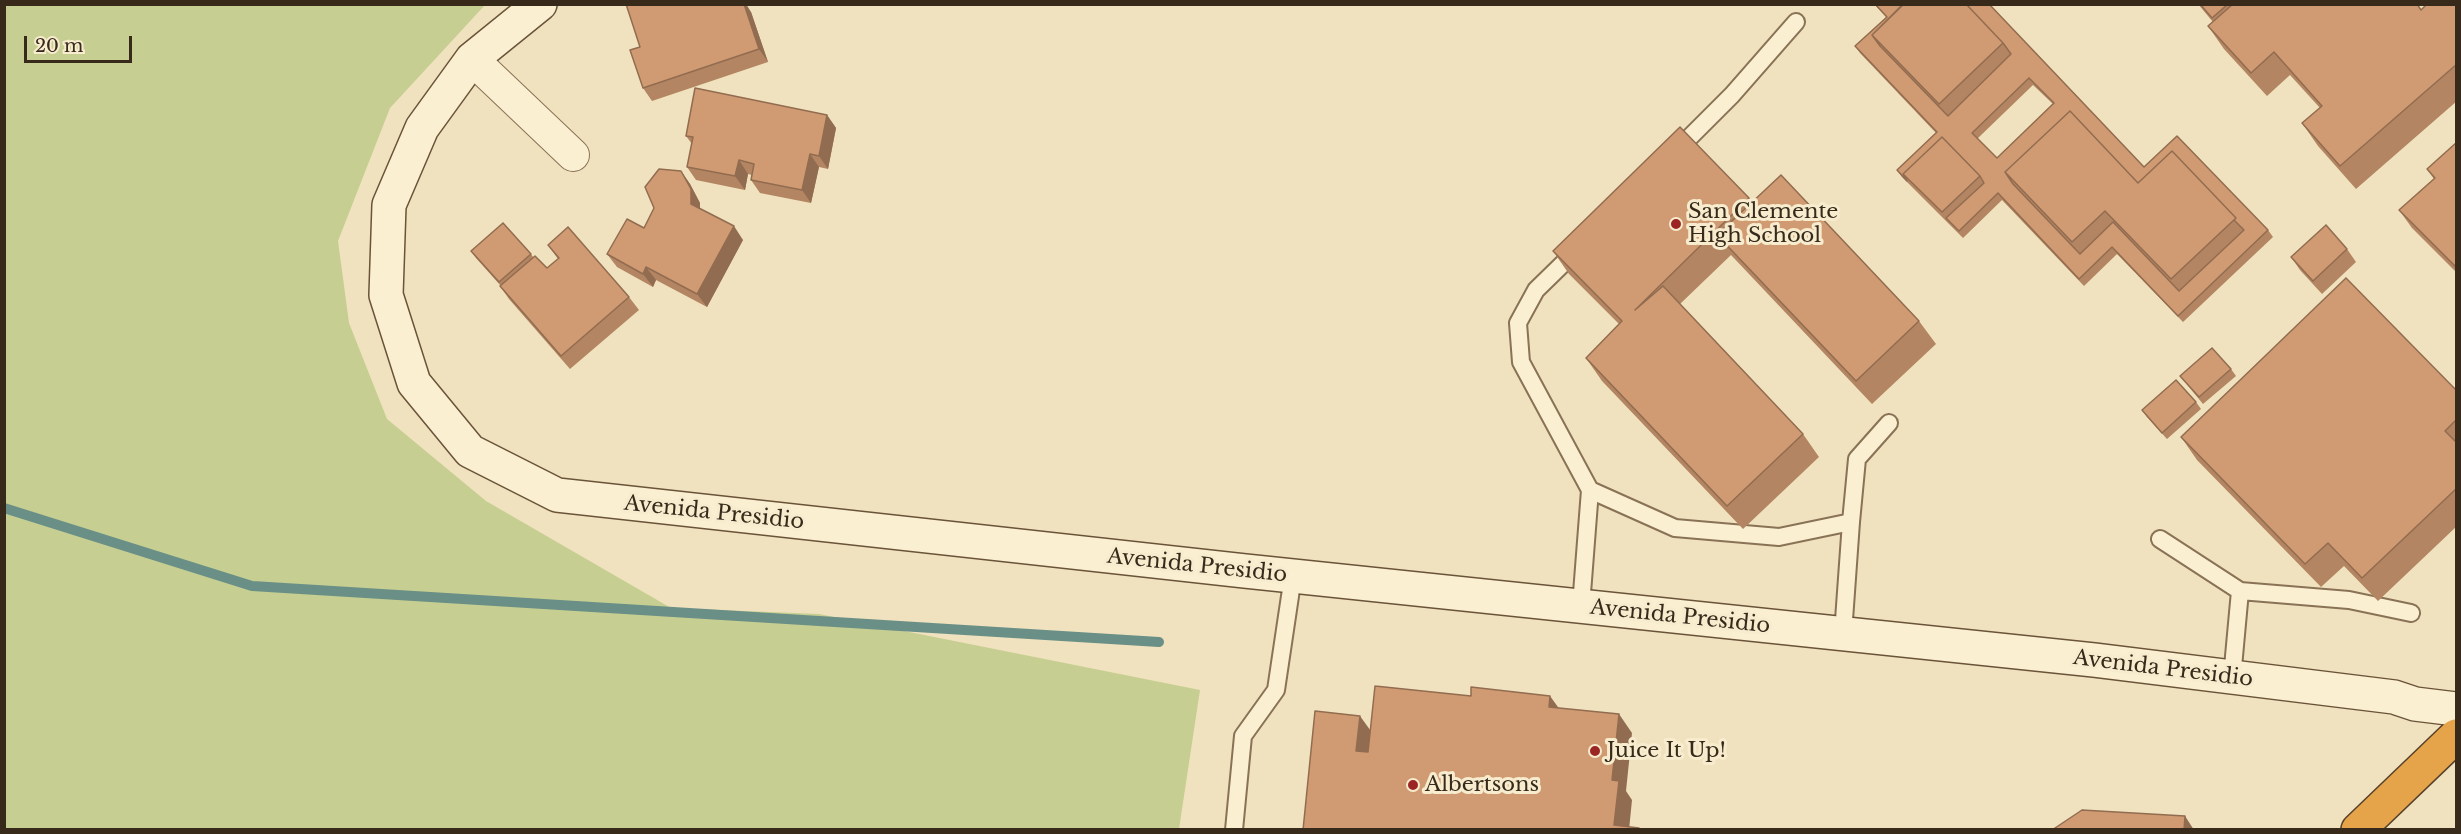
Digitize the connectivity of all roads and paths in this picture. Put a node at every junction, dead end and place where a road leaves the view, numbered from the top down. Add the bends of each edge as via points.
1 (540, 4) edge
2 (1796, 22) dead end
3 (472, 59) junction
4 (573, 154) dead end
5 (1659, 168) edge
6 (1585, 242) edge
7 (1889, 423) dead end
8 (1590, 490) junction
9 (1851, 522) junction
10 (2160, 539) dead end
11 (1293, 576) junction
12 (2240, 591) junction
13 (1581, 606) junction
14 (2411, 613) dead end
15 (1843, 634) junction
16 (2232, 678) junction
17 (2457, 709) edge
18 (2457, 736) edge
19 (1234, 830) edge
20 (2358, 830) edge

1 - 3 street, Avenida Presidio
2 - 5 lane via 1732,95
3 - 4 street
3 - 11 street, Avenida Presidio via 422,128 389,205 386,295 414,383 470,452 557,495
6 - 8 lane via 1536,290 1518,323 1521,362
7 - 9 lane via 1857,459
8 - 9 lane via 1675,528 1779,537
8 - 13 lane
9 - 15 lane
10 - 12 lane
11 - 13 street, Avenida Presidio
11 - 19 lane via 1276,690 1243,736
12 - 14 lane via 2349,600
12 - 16 lane
13 - 15 street, Avenida Presidio
15 - 16 street, Avenida Presidio
16 - 17 street, Avenida Presidio via 2394,697
18 - 20 highway

